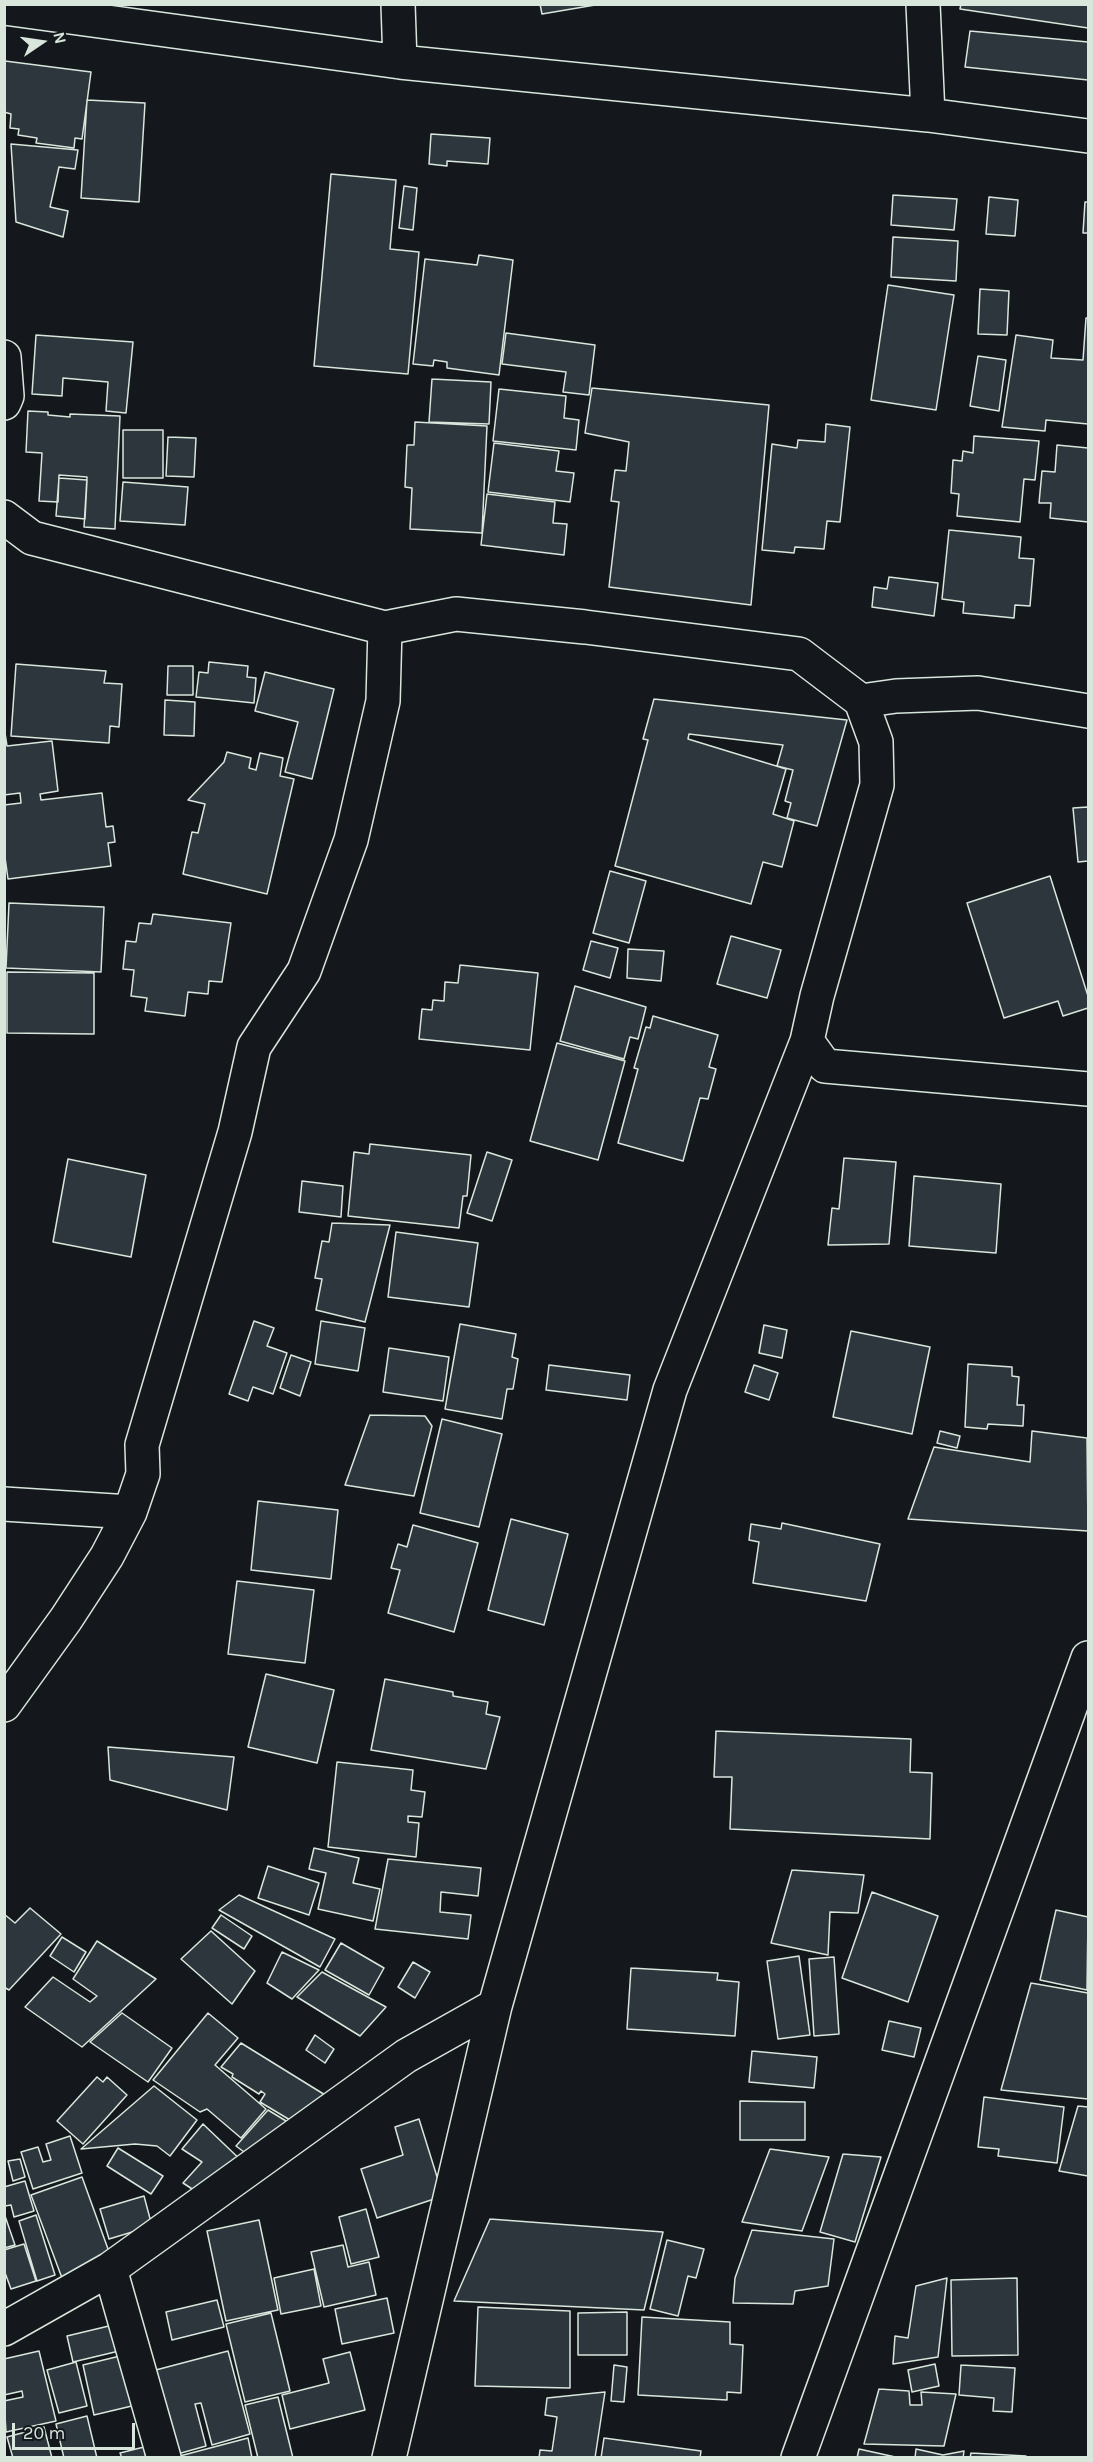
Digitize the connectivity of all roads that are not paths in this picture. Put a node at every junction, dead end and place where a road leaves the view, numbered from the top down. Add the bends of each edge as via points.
1 (398, 4) edge
2 (923, 4) edge
3 (4, 8) edge
4 (400, 62) junction
5 (928, 115) junction
6 (1089, 136) edge
7 (4, 357) edge
8 (4, 403) edge
9 (4, 517) edge
10 (385, 628) junction
11 (861, 701) junction
12 (1089, 711) edge
13 (807, 1041) junction
14 (1089, 1089) edge
15 (4, 1504) edge
16 (130, 1512) junction
17 (1089, 1658) edge
18 (4, 1706) edge
19 (495, 2006) junction
20 (110, 2269) junction
21 (4, 2330) edge
22 (164, 2457) edge
23 (389, 2457) edge
24 (798, 2457) edge

1 - 4 street
2 - 5 street
3 - 4 street
4 - 5 street
5 - 6 street
7 - 8 street
9 - 10 street via 32,538
10 - 11 street via 456,614 800,654
10 - 16 street via 383,701 351,840 304,971 254,1047 235,1132 142,1445 143,1474
11 - 12 street via 978,693
11 - 13 street via 876,742 876,785
13 - 14 street via 825,1066
13 - 19 street via 670,1390
15 - 16 street
16 - 18 street via 72,1610
17 - 24 street
19 - 20 street via 406,2056
19 - 23 street
20 - 21 street
20 - 22 street

